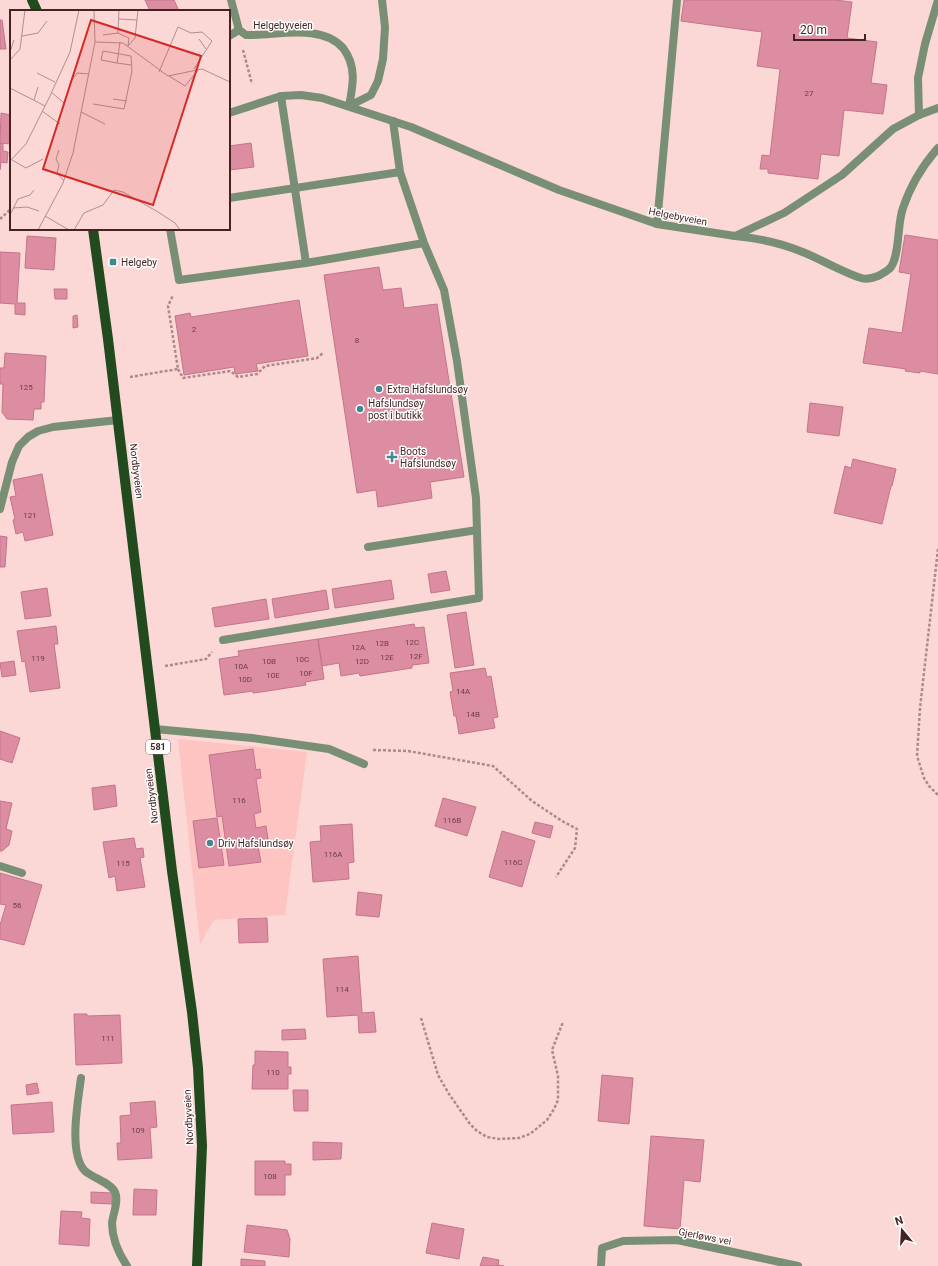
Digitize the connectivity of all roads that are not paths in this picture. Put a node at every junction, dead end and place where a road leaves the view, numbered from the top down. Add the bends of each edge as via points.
1 (32, 0) edge
2 (231, 0) edge
3 (382, 0) edge
4 (677, 0) edge
5 (938, 0) edge
6 (36, 10) edge
7 (239, 30) junction
8 (230, 35) edge
9 (281, 96) junction
10 (348, 106) junction
11 (938, 108) edge
12 (230, 113) edge
13 (919, 115) junction
14 (393, 121) junction
15 (938, 148) edge
16 (400, 172) junction
17 (295, 188) junction
18 (230, 198) edge
19 (656, 224) junction
20 (93, 230) edge
21 (170, 230) edge
22 (735, 236) junction
23 (424, 243) junction
24 (306, 263) junction
25 (118, 420) junction
26 (0, 509) edge
27 (477, 530) junction
28 (368, 547) dead end
29 (223, 640) road end
30 (155, 729) junction
31 (364, 764) dead end
32 (0, 866) edge
33 (22, 873) dead end
34 (81, 1078) dead end
35 (127, 1266) edge
36 (197, 1266) edge
37 (601, 1266) edge
38 (798, 1266) edge

1 - 6 main road
2 - 7 street, Helgebyveien
3 - 10 street via 384,51 378,82 371,95
4 - 19 street
5 - 13 street via 918,78
7 - 8 street
7 - 10 street, Helgebyveien via 246,35 311,33 326,36 338,43 348,55 353,68 354,86
9 - 10 street, Helgebyveien via 322,98
9 - 12 street, Helgebyveien
9 - 17 street
10 - 14 street, Helgebyveien
11 - 13 street
13 - 22 street via 893,129 842,175 784,213
14 - 16 street
14 - 19 street, Helgebyveien via 558,190
15 - 22 street, Helgebyveien via 917,179 902,209 895,259 891,267 871,279 863,279 848,273 800,250 757,238
16 - 17 street
16 - 23 street
17 - 18 street
17 - 24 street
19 - 22 street, Helgebyveien
20 - 25 main road, Nordbyveien / 581
21 - 24 street via 179,280
23 - 24 street
23 - 27 street via 444,290 457,360 476,498
25 - 26 street via 53,427 28,437 19,446 12,462
25 - 30 main road, Nordbyveien / 581
27 - 28 street
27 - 29 street via 479,598
30 - 31 street via 329,748
30 - 36 main road, Nordbyveien / 581 via 198,1068 202,1146
32 - 33 street
34 - 35 street via 75,1137 79,1159 82,1167 91,1176 110,1186 115,1192 112,1224 116,1245
37 - 38 street, Gjerløws vei via 602,1248 622,1241 677,1240

